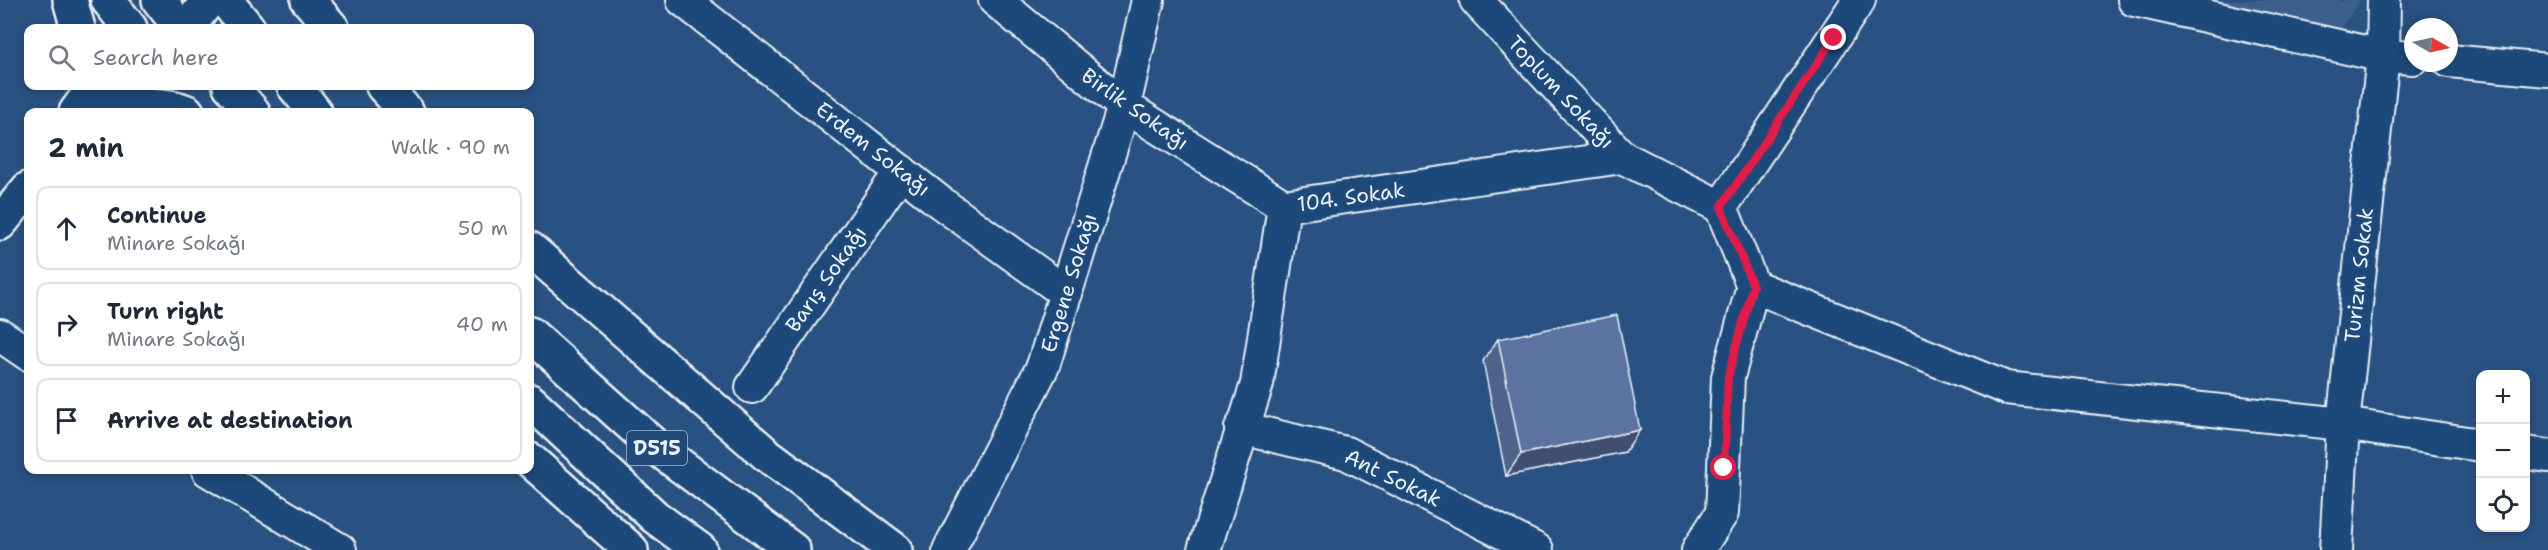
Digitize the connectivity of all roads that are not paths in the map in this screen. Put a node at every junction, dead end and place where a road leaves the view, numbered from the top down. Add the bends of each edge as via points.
1 (70, 0) edge
2 (108, 0) edge
3 (209, 0) edge
4 (225, 0) edge
5 (683, 0) edge
6 (995, 0) edge
7 (1148, 0) edge
8 (1476, 0) edge
9 (1859, 0) edge
10 (2134, 0) edge
11 (2384, 0) edge
12 (170, 13) edge
13 (77, 24) edge
14 (127, 24) edge
15 (147, 24) edge
16 (245, 24) edge
17 (2398, 57) edge
18 (2458, 63) edge
19 (2548, 70) edge
20 (79, 90) edge
21 (92, 90) edge
22 (132, 90) edge
23 (179, 90) edge
24 (234, 90) edge
25 (297, 90) edge
26 (387, 90) edge
27 (1124, 106) junction
28 (77, 108) edge
29 (79, 108) edge
30 (112, 108) edge
31 (130, 108) edge
32 (166, 108) edge
33 (195, 108) edge
34 (249, 108) edge
35 (312, 108) edge
36 (403, 108) edge
37 (1622, 157) junction
38 (901, 171) junction
39 (24, 194) edge
40 (1284, 206) junction
41 (1721, 207) junction
42 (0, 223) edge
43 (534, 252) edge
44 (1753, 286) junction
45 (1066, 293) junction
46 (0, 335) edge
47 (534, 338) edge
48 (24, 351) edge
49 (752, 387) dead end
50 (534, 405) edge
51 (2343, 424) junction
52 (1241, 428) junction
53 (2476, 445) edge
54 (2530, 454) edge
55 (2548, 456) edge
56 (534, 464) edge
57 (215, 474) edge
58 (340, 550) edge
59 (631, 550) edge
60 (700, 550) edge
61 (793, 550) edge
62 (895, 550) edge
63 (949, 550) edge
64 (1204, 550) edge
65 (1537, 550) edge
66 (1698, 550) edge
67 (2336, 550) edge

1 - 13 main road
2 - 14 main road
3 - 12 main road
4 - 16 main road
5 - 38 street, Erdem Sokağı
6 - 27 street, Birlik Sokağı
7 - 27 street, Ergene Sokağı
8 - 37 street, Toplum Sokağı
9 - 41 street
10 - 17 street
11 - 17 street, Turizm Sokak
12 - 15 main road
17 - 51 street, Turizm Sokak
18 - 19 street
20 - 28 main road
21 - 29 main road
22 - 30 main road
23 - 33 main road
24 - 34 main road
25 - 35 main road
26 - 36 main road
27 - 40 street, Birlik Sokağı
27 - 45 street, Ergene Sokağı
31 - 32 main road
37 - 40 street, 104. Sokak
37 - 41 street
38 - 45 street, Erdem Sokağı
38 - 49 street, Barış Sokağı
39 - 42 main road
40 - 52 street, 104. Sokak via 1257,384
41 - 44 street
43 - 62 main road via 766,454
44 - 51 street via 2006,388
44 - 66 street via 1728,377 1722,513
45 - 63 street, Ergene Sokağı via 1043,366
46 - 48 street
47 - 61 main road, D515 via 657,448
50 - 60 main road, D515 via 655,516
51 - 53 street
51 - 67 street, Turizm Sokak
52 - 64 street, 104. Sokak
52 - 65 street, Ant Sokak via 1346,453
54 - 55 street
56 - 59 main road
57 - 58 street

